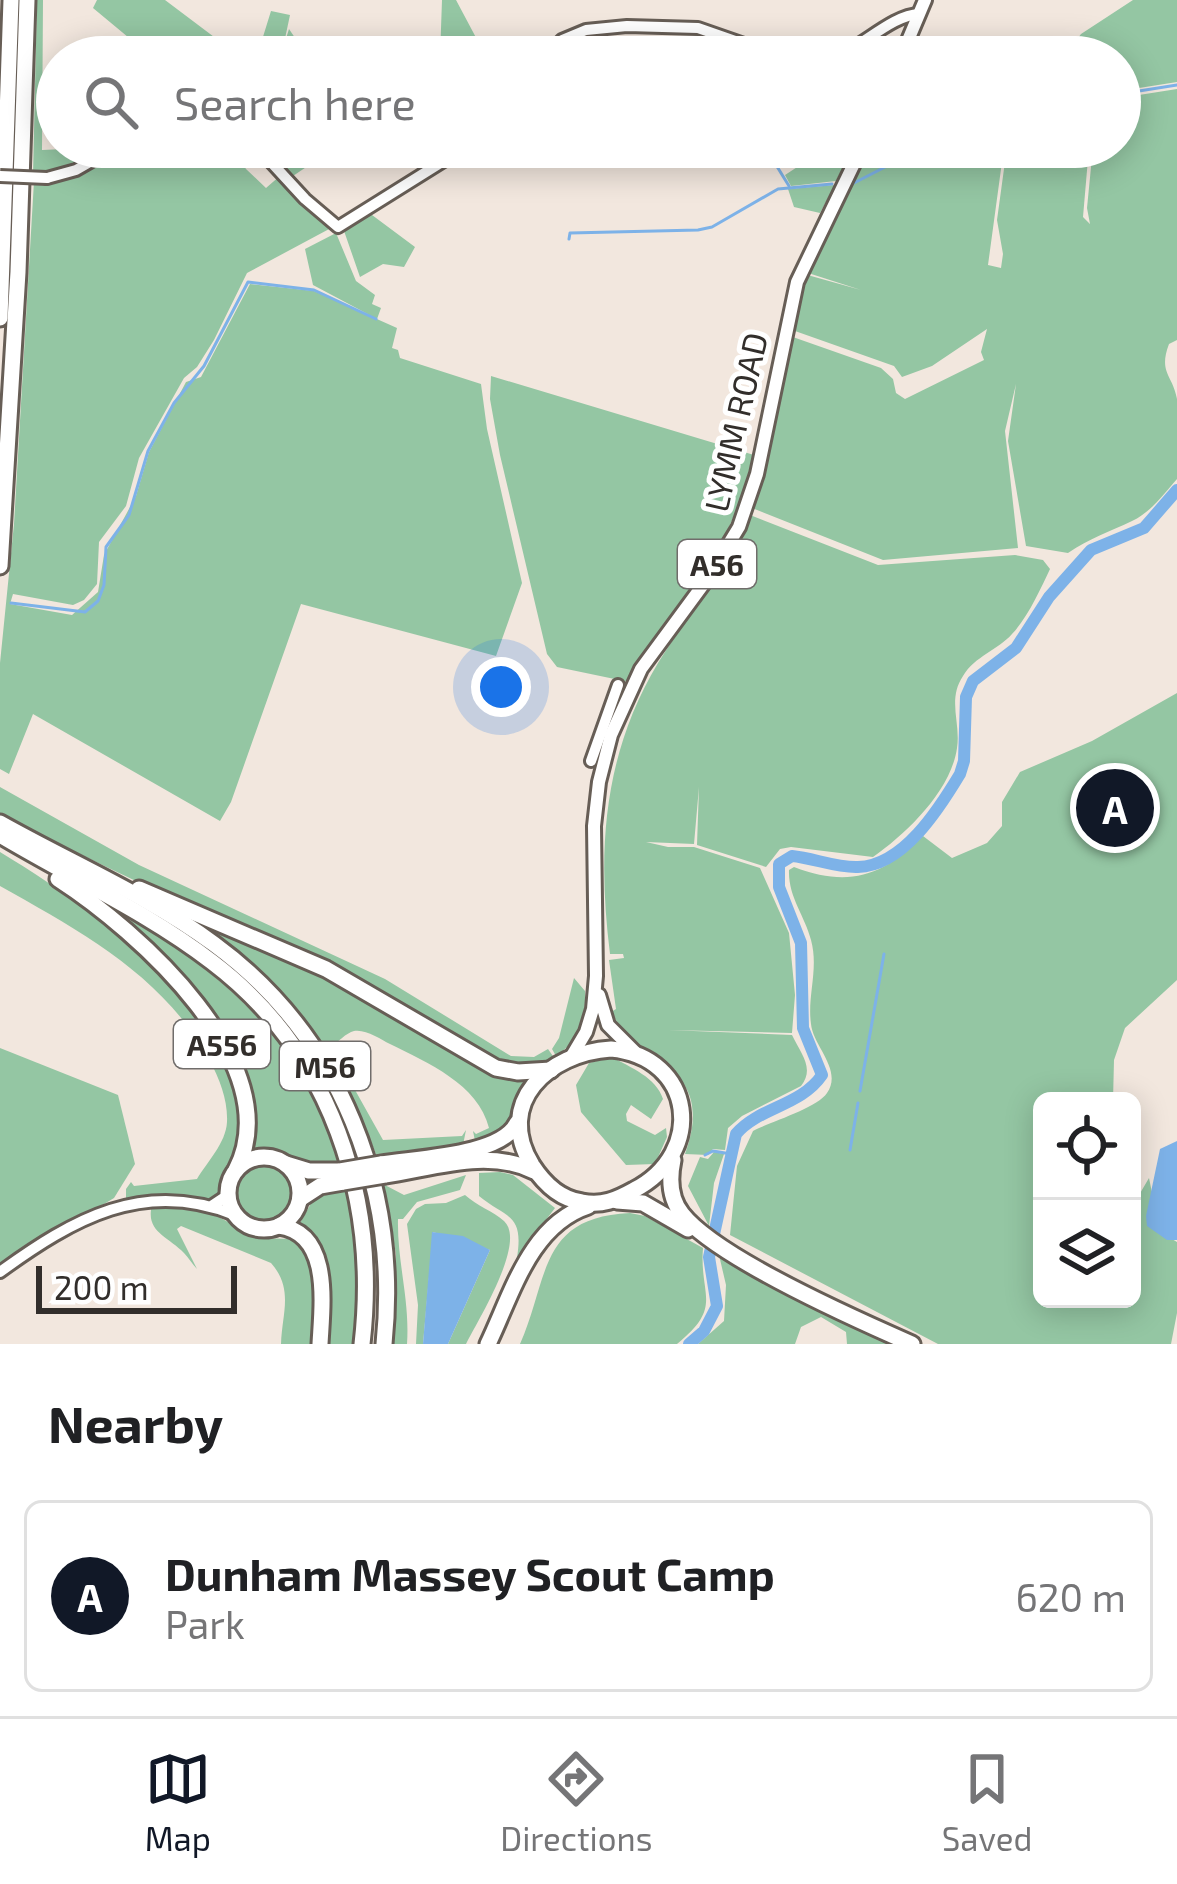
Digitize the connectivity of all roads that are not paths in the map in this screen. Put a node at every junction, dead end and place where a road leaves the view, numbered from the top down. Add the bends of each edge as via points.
1 (11, 0) edge
2 (27, 0) edge
3 (925, 0) edge
4 (919, 14) junction
5 (572, 36) edge
6 (721, 36) edge
7 (876, 36) edge
8 (910, 36) edge
9 (79, 168) edge
10 (276, 168) edge
11 (432, 168) edge
12 (852, 168) edge
13 (0, 176) edge
14 (0, 318) edge
15 (0, 566) edge
16 (618, 685) dead end
17 (591, 761) dead end
18 (0, 823) edge
19 (0, 835) edge
20 (0, 845) edge
21 (108, 882) junction
22 (596, 976) junction
23 (638, 1055) junction
24 (570, 1059) junction
25 (554, 1070) junction
26 (518, 1120) junction
27 (675, 1152) junction
28 (283, 1162) junction
29 (236, 1170) junction
30 (383, 1170) junction
31 (537, 1172) junction
32 (341, 1176) junction
33 (300, 1198) junction
34 (221, 1200) junction
35 (605, 1202) junction
36 (279, 1226) junction
37 (698, 1232) junction
38 (0, 1272) edge
39 (320, 1344) edge
40 (362, 1344) edge
41 (384, 1344) edge
42 (488, 1344) edge
43 (912, 1344) edge

1 - 14 highway
2 - 15 highway
3 - 4 main road
4 - 7 street
4 - 8 main road
5 - 6 street via 627,26
9 - 13 street, bridge via 47,178
10 - 11 street via 338,227
12 - 22 main road, LYMM ROAD / A56 via 797,281 739,526 641,669 611,735 593,826
16 - 17 street
18 - 21 highway
19 - 40 highway, M56 via 202,954 273,1018 307,1064 353,1178 364,1247
20 - 29 highway, A556 via 118,922 199,1010 245,1092 248,1133
21 - 25 highway via 326,969 496,1068
21 - 41 highway, M56 via 239,964 319,1056 373,1175 387,1266
22 - 23 main road, LYMM ROAD / A56 via 608,1025
22 - 24 main road, LYMM ROAD / A56 via 589,1026
23 - 24 highway via 604,1049
23 - 27 highway, A56 via 658,1068 680,1101
24 - 25 highway
25 - 26 highway via 531,1087
26 - 30 highway via 490,1146
26 - 31 highway via 520,1145
27 - 35 highway via 657,1177
27 - 37 highway, A56 via 674,1199
28 - 29 highway via 263,1156
28 - 32 highway
28 - 33 highway
29 - 34 highway
30 - 31 highway via 494,1159
30 - 32 highway, bridge
31 - 35 highway via 567,1198
32 - 33 highway
33 - 36 highway
34 - 36 highway via 258,1229
34 - 38 street via 101,1210
35 - 37 highway via 643,1202
35 - 42 highway via 567,1215 540,1239
36 - 39 highway via 297,1231 315,1252
37 - 43 highway

